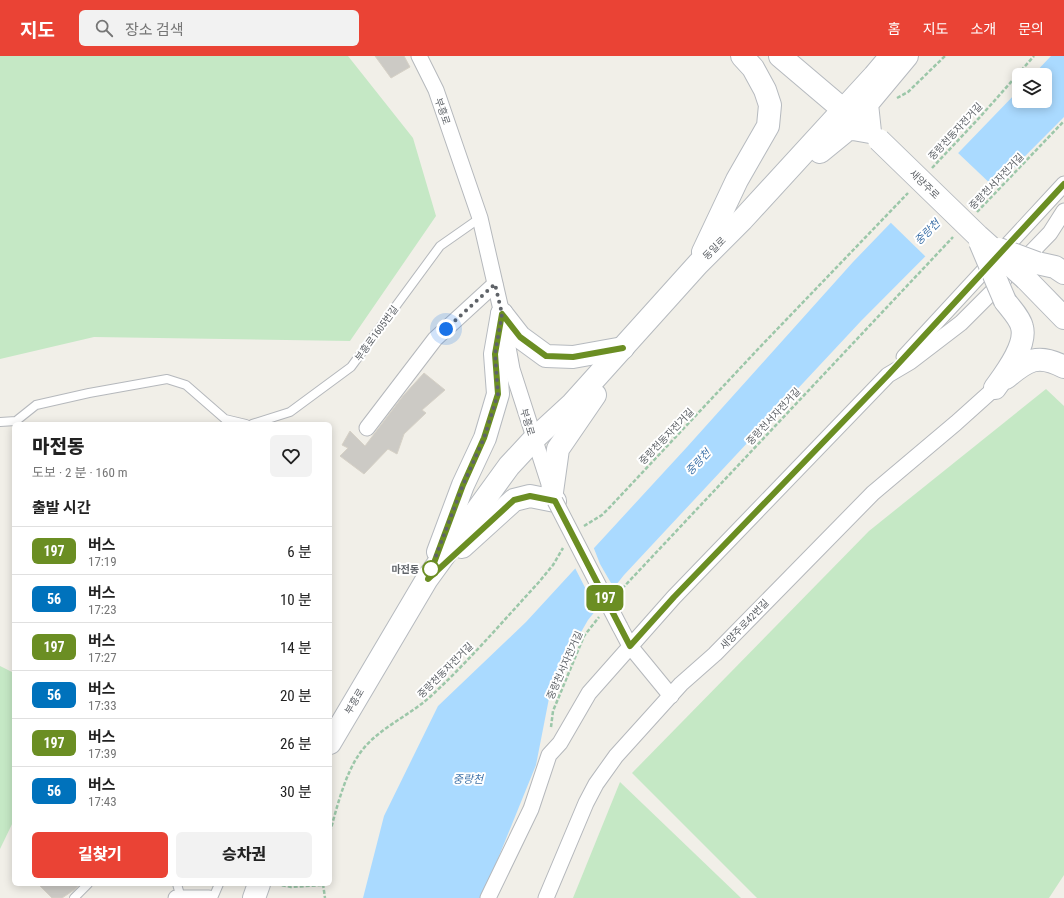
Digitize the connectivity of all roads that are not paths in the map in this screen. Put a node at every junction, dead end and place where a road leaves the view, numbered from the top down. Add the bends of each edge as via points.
1 (419, 56) edge
2 (742, 56) edge
3 (780, 56) edge
4 (891, 56) edge
5 (907, 56) edge
6 (842, 110) junction
7 (874, 136) junction
8 (1064, 184) edge
9 (1064, 211) edge
10 (480, 218) junction
11 (742, 220) junction
12 (974, 232) junction
13 (698, 264) junction
14 (1032, 271) junction
15 (1064, 273) edge
16 (495, 284) junction
17 (502, 314) junction
18 (1064, 318) edge
19 (629, 341) junction
20 (1064, 367) edge
21 (888, 375) junction
22 (995, 388) junction
23 (0, 422) edge
24 (238, 422) edge
25 (258, 422) edge
26 (367, 428) dead end
27 (534, 438) junction
28 (554, 496) junction
29 (428, 579) junction
30 (630, 646) junction
31 (671, 696) junction
32 (332, 740) edge
33 (86, 886) edge
34 (178, 886) edge
35 (218, 886) edge
36 (258, 886) edge
37 (74, 898) edge
38 (176, 898) edge
39 (181, 898) edge
40 (209, 898) edge
41 (213, 898) edge
42 (254, 898) edge
43 (488, 898) edge
44 (546, 898) edge

1 - 10 street, 부흥로 via 436,90
2 - 13 main road via 765,90 770,105 768,126 737,180
3 - 6 main road, 새양주로
4 - 6 main road, 동일로
5 - 7 main road via 867,104
6 - 7 main road, 새양주로
6 - 11 main road, 동일로
7 - 11 main road via 853,129 847,130
7 - 12 main road, 새양주로, bridge
8 - 21 street
9 - 21 street via 1050,233 960,323 910,362
10 - 16 street, 부흥로
10 - 25 lane, 부흥로1605번길 via 440,246 351,366 290,412
11 - 13 main road, 동일로
12 - 14 main road, 새양주로, bridge
12 - 22 main road, bridge via 1005,301 1022,328 1021,342 1014,360
13 - 19 main road, 동일로
14 - 15 main road via 1055,267
14 - 18 main road, 새양주로
16 - 17 street, 부흥로
16 - 26 street via 435,339
17 - 19 main road via 520,337 546,356 573,357
17 - 27 street, 부흥로 via 512,368
17 - 29 main road via 495,354 498,394 484,438 463,485
19 - 27 main road, 동일로 via 572,404
19 - 28 main road via 558,449
20 - 22 main road via 1051,360 1038,359 1018,368
21 - 30 street
22 - 31 street, 새양주로42번길 via 873,493
23 - 24 lane via 16,421 36,405 167,379 186,385 225,419
27 - 28 street
27 - 29 main road, 부흥로 via 509,466
28 - 29 main road via 530,496 514,500
28 - 30 street, bridge
29 - 32 main road, 부흥로
30 - 31 street
30 - 43 street via 589,693 560,743 549,755 531,809
31 - 44 street, 새양주로42번길 via 616,756 596,784
33 - 37 lane
34 - 39 lane
35 - 41 lane
36 - 42 main road
38 - 39 street
39 - 40 street

